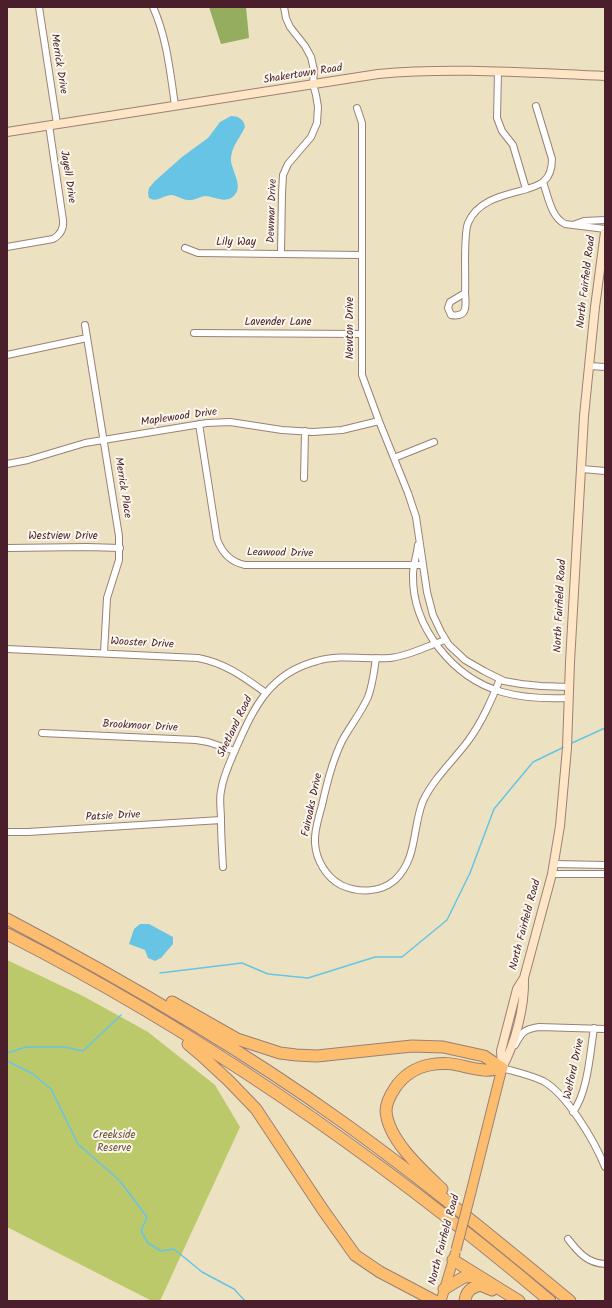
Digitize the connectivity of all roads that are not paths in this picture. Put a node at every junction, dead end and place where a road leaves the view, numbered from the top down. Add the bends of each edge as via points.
1 (39, 7) edge
2 (153, 7) edge
3 (284, 7) edge
4 (498, 72) junction
5 (605, 76) edge
6 (313, 84) junction
7 (175, 105) junction
8 (536, 106) dead end
9 (356, 108) dead end
10 (58, 124) junction
11 (48, 125) junction
12 (7, 132) edge
13 (544, 182) junction
14 (526, 189) junction
15 (605, 220) edge
16 (571, 225) junction
17 (605, 229) edge
18 (605, 232) edge
19 (7, 247) edge
20 (185, 248) dead end
21 (281, 253) junction
22 (361, 255) junction
23 (466, 293) dead end
24 (85, 325) dead end
25 (194, 333) dead end
26 (361, 334) junction
27 (87, 338) junction
28 (7, 355) edge
29 (589, 366) junction
30 (605, 366) edge
31 (379, 421) junction
32 (199, 424) junction
33 (305, 431) junction
34 (104, 439) junction
35 (434, 442) dead end
36 (394, 458) junction
37 (7, 464) edge
38 (582, 469) junction
39 (605, 471) edge
40 (304, 478) dead end
41 (419, 539) junction
42 (7, 548) edge
43 (120, 548) junction
44 (415, 565) junction
45 (423, 565) junction
46 (445, 640) junction
47 (435, 643) junction
48 (7, 649) edge
49 (104, 653) junction
50 (376, 658) junction
51 (500, 679) junction
52 (569, 687) junction
53 (496, 690) junction
54 (266, 693) junction
55 (568, 698) junction
56 (42, 733) dead end
57 (235, 751) junction
58 (221, 820) junction
59 (7, 832) edge
60 (554, 864) junction
61 (605, 865) edge
62 (223, 867) dead end
63 (552, 874) junction
64 (605, 874) edge
65 (7, 919) edge
66 (7, 934) edge
67 (81, 958) junction
68 (524, 978) junction
69 (140, 1008) junction
70 (594, 1028) junction
71 (605, 1029) edge
72 (510, 1053) junction
73 (502, 1068) junction
74 (573, 1112) junction
75 (605, 1167) edge
76 (482, 1229) junction
77 (568, 1239) dead end
78 (454, 1255) junction
79 (605, 1264) edge
80 (478, 1276) junction
81 (444, 1289) junction
82 (435, 1301) edge
83 (441, 1301) edge
84 (465, 1301) edge
85 (515, 1301) edge
86 (519, 1301) edge
87 (550, 1301) edge
88 (570, 1301) edge

1 - 10 street, Merrick Drive
2 - 7 street via 165,43
3 - 6 street, Dewmar Drive via 290,27 311,57 314,70
4 - 5 main road, Shakertown Road
4 - 6 main road, Shakertown Road via 406,72
4 - 14 street via 497,118 512,145
6 - 7 main road, Shakertown Road
6 - 21 street, Dewmar Drive via 318,107 317,123 311,137 288,164 283,175
7 - 10 main road, Shakertown Road
8 - 13 street via 552,159 552,168
9 - 22 street, Newton Drive via 362,123
10 - 11 main road, Shakertown Road
11 - 12 main road, Shakertown Road
11 - 19 street, Jayell Drive via 63,220 61,232 49,240
13 - 14 street
13 - 16 street via 555,216 560,222
14 - 23 street via 492,199 468,222
15 - 16 street via 584,221
16 - 17 street
18 - 29 main road, North Fairfield Road
20 - 21 street, Lily Way via 198,253
21 - 22 street, Lily Way
22 - 26 street, Newton Drive
24 - 27 street, Merrick Place
25 - 26 street, Lavender Lane
26 - 31 street, Newton Drive via 362,375
27 - 28 street
27 - 34 street, Merrick Place
29 - 30 street
29 - 38 main road, North Fairfield Road
31 - 33 street, Maplewood Drive via 342,430
31 - 36 street, Newton Drive
32 - 33 street, Maplewood Drive via 230,422
32 - 34 street, Maplewood Drive
32 - 44 street, Leawood Drive via 217,539 223,552 230,559 245,565
33 - 40 street
34 - 37 street, Maplewood Drive
34 - 43 street, Merrick Place
35 - 36 street
36 - 41 street, Newton Drive via 416,517
38 - 39 street
38 - 52 main road, North Fairfield Road
41 - 44 street, Newton Drive
41 - 45 street, Newton Drive
42 - 43 street, Westview Drive
43 - 49 street, Merrick Place via 118,566 107,598
44 - 45 street, Leawood Drive
44 - 47 street, Newton Drive via 413,575 418,605
45 - 46 street, Newton Drive via 430,606
46 - 47 street, Shetland Road
46 - 51 street, Newton Drive via 465,660
47 - 50 street, Shetland Road via 396,657
47 - 53 street, Newton Drive via 462,671
48 - 49 street, Wooster Drive
49 - 54 street, Wooster Drive via 207,660 238,673
50 - 53 street, Fairoaks Drive via 368,697 346,733 335,758 315,835 317,855 324,871 337,883 355,890 368,891 383,887 393,881 406,866 424,799 441,772 477,730
50 - 54 street, Shetland Road via 329,658 312,662 293,670
51 - 52 street, Newton Drive via 521,684
51 - 53 street, Fairoaks Drive
52 - 55 main road, North Fairfield Road
53 - 55 street, Newton Drive via 534,698
54 - 57 street, Shetland Road
55 - 60 main road, North Fairfield Road via 567,748
56 - 57 street, Brookmoor Drive via 196,740
57 - 58 street, Shetland Road via 221,790
58 - 59 street, Patsie Drive
58 - 62 street, Shetland Road
60 - 61 street
60 - 63 main road, North Fairfield Road
63 - 64 street
63 - 68 main road, North Fairfield Road
65 - 67 highway
66 - 69 highway
67 - 73 highway via 128,978 237,1039 265,1049 317,1056 412,1046 443,1047 484,1056
67 - 76 highway via 176,1013 343,1122
68 - 72 main road, North Fairfield Road via 524,991
68 - 73 main road, North Fairfield Road via 517,989 501,1051
69 - 82 highway via 201,1055 256,1109 322,1210 356,1255 380,1272
69 - 87 highway via 231,1064 330,1130 407,1187
70 - 71 street
70 - 72 street via 528,1028
70 - 74 street, Welford Drive via 583,1090 579,1104
72 - 73 main road, North Fairfield Road
73 - 74 street via 543,1082 559,1094
73 - 76 highway via 485,1070 451,1063 428,1065 412,1071 401,1079 390,1095 386,1109 389,1125 420,1168
73 - 78 main road, North Fairfield Road, bridge
74 - 75 street via 593,1140
76 - 88 highway
77 - 79 street via 580,1254 597,1263
78 - 80 highway
78 - 81 main road, North Fairfield Road
80 - 81 highway via 464,1277
80 - 86 highway
81 - 83 main road, North Fairfield Road
84 - 85 highway via 466,1293 480,1285

